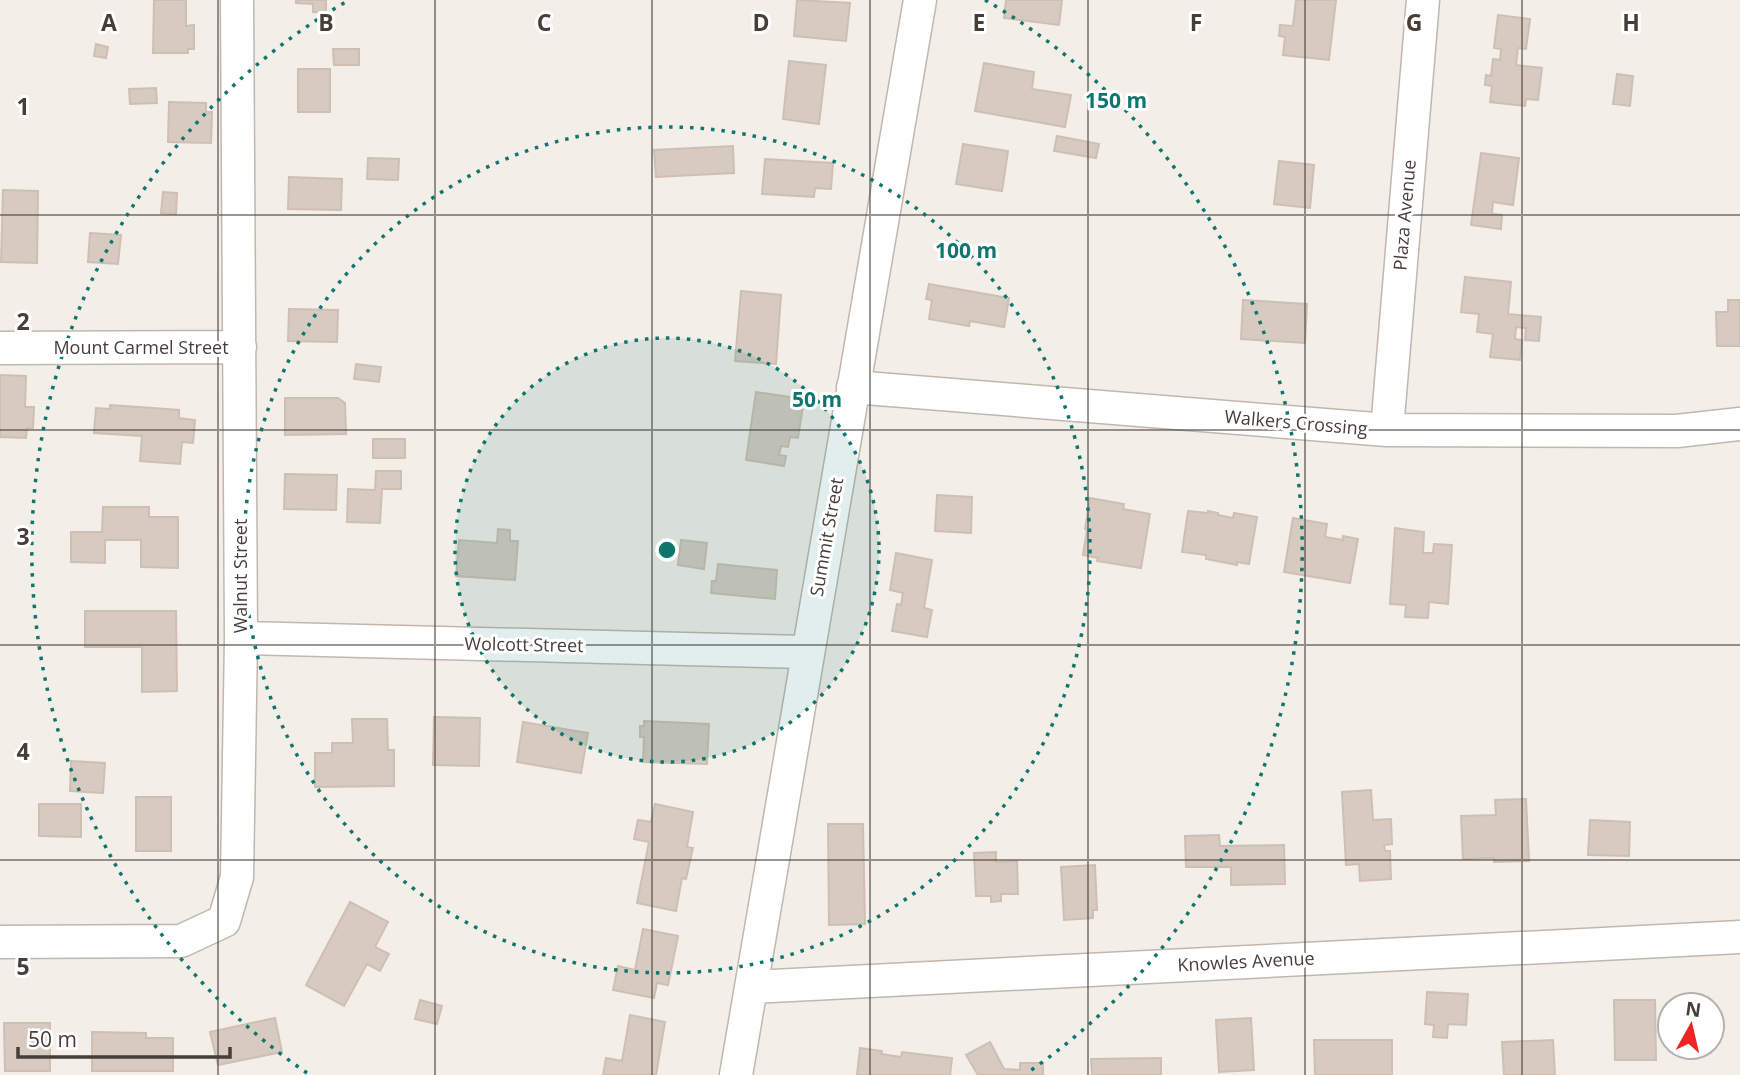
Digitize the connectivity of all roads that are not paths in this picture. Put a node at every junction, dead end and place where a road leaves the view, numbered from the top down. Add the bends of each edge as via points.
1 (237, 0) edge
2 (920, 0) edge
3 (1423, 0) edge
4 (240, 347) junction
5 (0, 348) edge
6 (853, 387) junction
7 (1740, 424) edge
8 (1387, 430) junction
9 (242, 638) junction
10 (807, 652) junction
11 (1740, 937) edge
12 (0, 942) edge
13 (751, 987) junction
14 (736, 1075) edge

1 - 4 street, Walnut Street
2 - 6 street, Summit Street
3 - 8 street, Plaza Avenue
4 - 5 street, Mount Carmel Street
4 - 9 street, Walnut Street
6 - 8 street, Walkers Crossing
6 - 10 street, Summit Street
7 - 8 street, Walkers Crossing via 1677,431
9 - 10 street, Wolcott Street
9 - 12 street, Walnut Street via 237,877 224,921 181,941
10 - 13 street, Summit Street
11 - 13 street, Knowles Avenue
13 - 14 street, Summit Street

